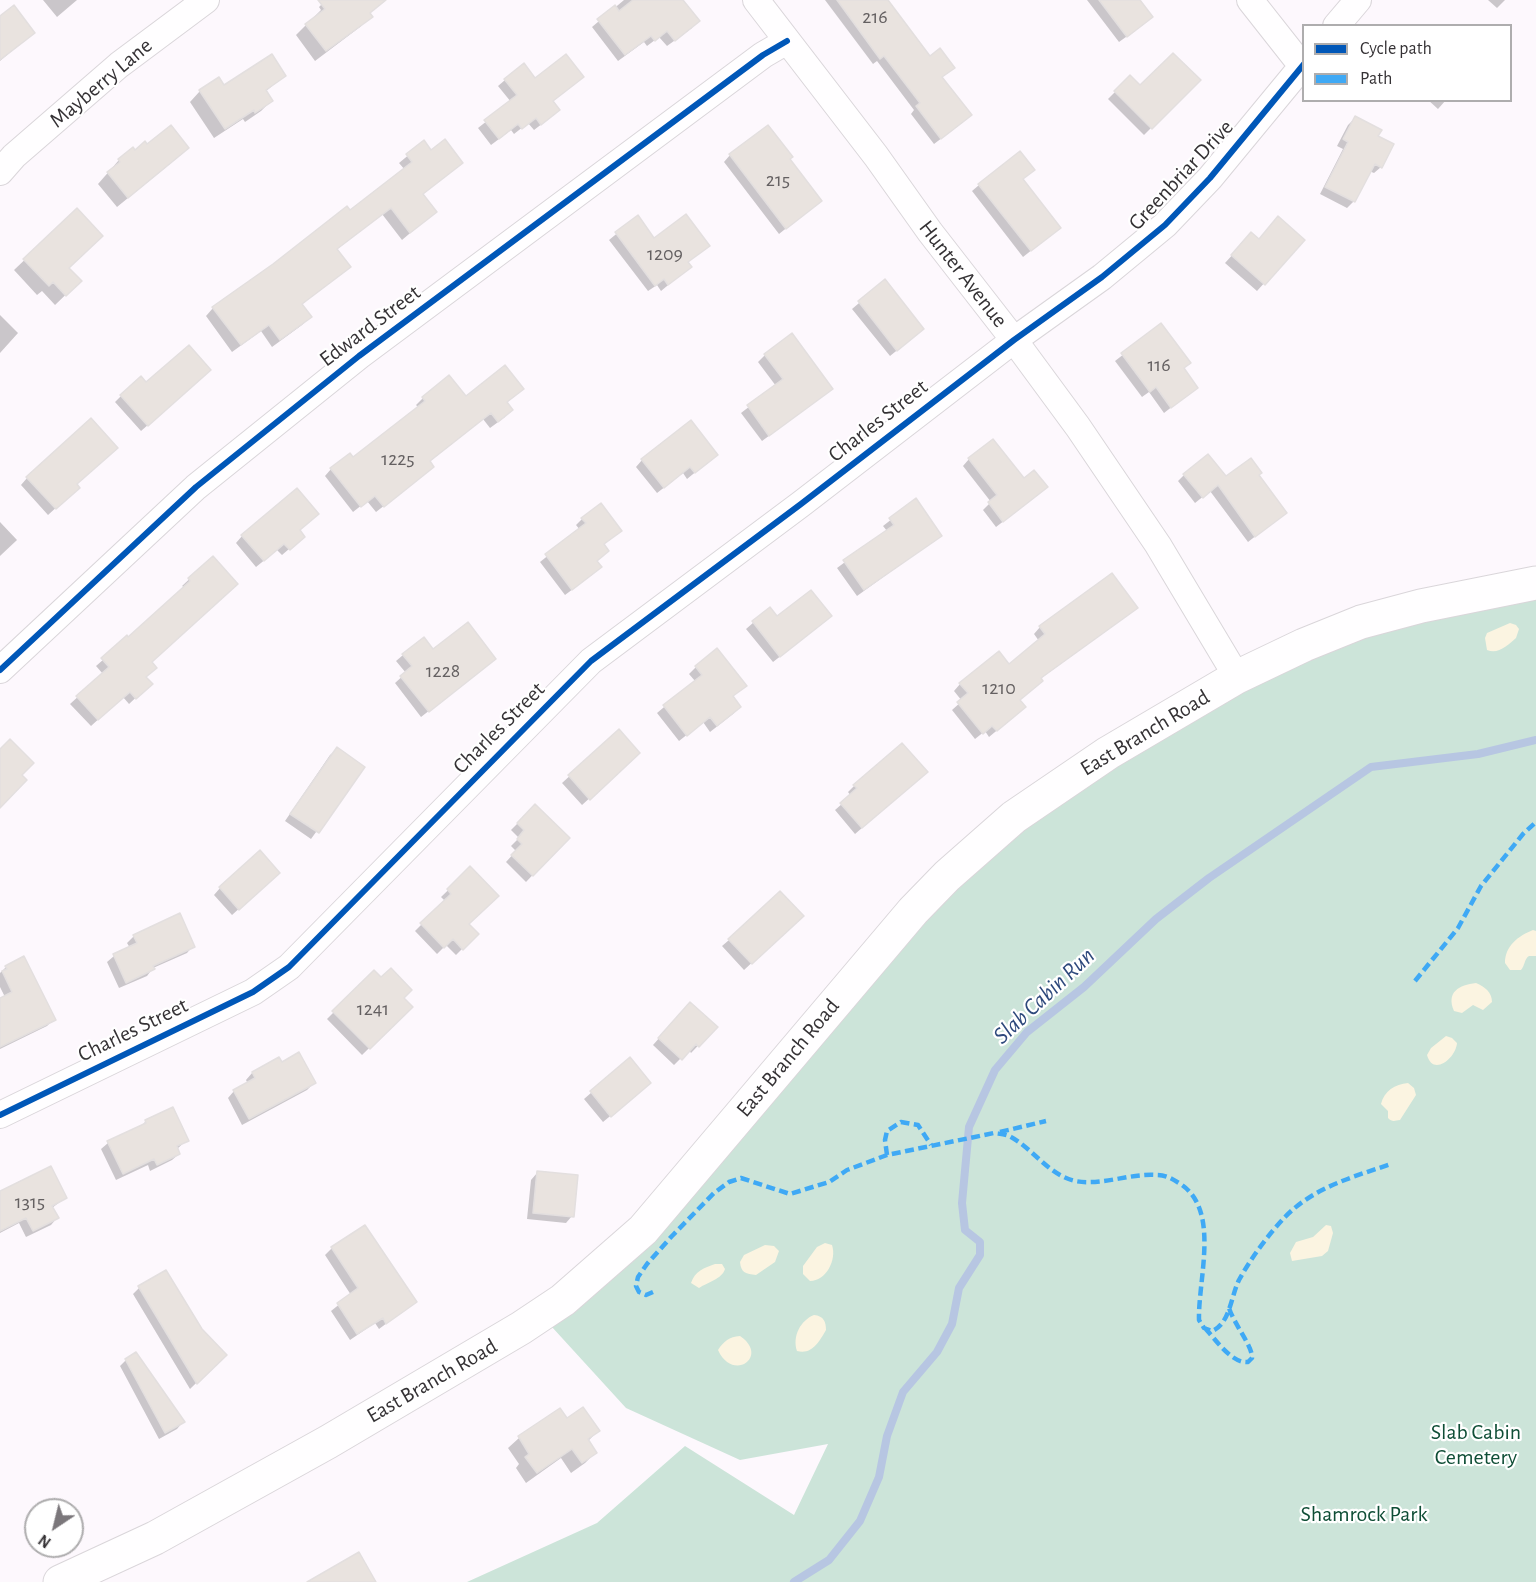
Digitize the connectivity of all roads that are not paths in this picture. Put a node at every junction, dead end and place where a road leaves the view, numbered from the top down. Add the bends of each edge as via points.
1 (206, 0) edge
2 (756, 0) edge
3 (1250, 0) edge
4 (1358, 0) edge
5 (1338, 24) edge
6 (787, 40) junction
7 (1302, 64) edge
8 (1302, 66) edge
9 (0, 172) edge
10 (1014, 340) junction
11 (1536, 583) edge
12 (0, 670) edge
13 (1237, 677) junction
14 (0, 1115) edge
15 (60, 1582) edge

1 - 9 street, Mayberry Lane via 119,65
2 - 6 street, Hunter Avenue
3 - 7 street
4 - 5 street
6 - 10 street, Hunter Avenue
6 - 12 street, Edward Street via 350,363 196,487
8 - 10 street, Greenbriar Drive via 1210,178 1165,225 1102,277
10 - 13 street, Hunter Avenue via 1158,544
10 - 14 street, Charles Street via 591,661 289,967 253,992
11 - 13 main road, East Branch Road via 1361,622
13 - 15 main road, East Branch Road via 1070,778 1014,817 947,876 642,1230 563,1300 328,1442 155,1538

